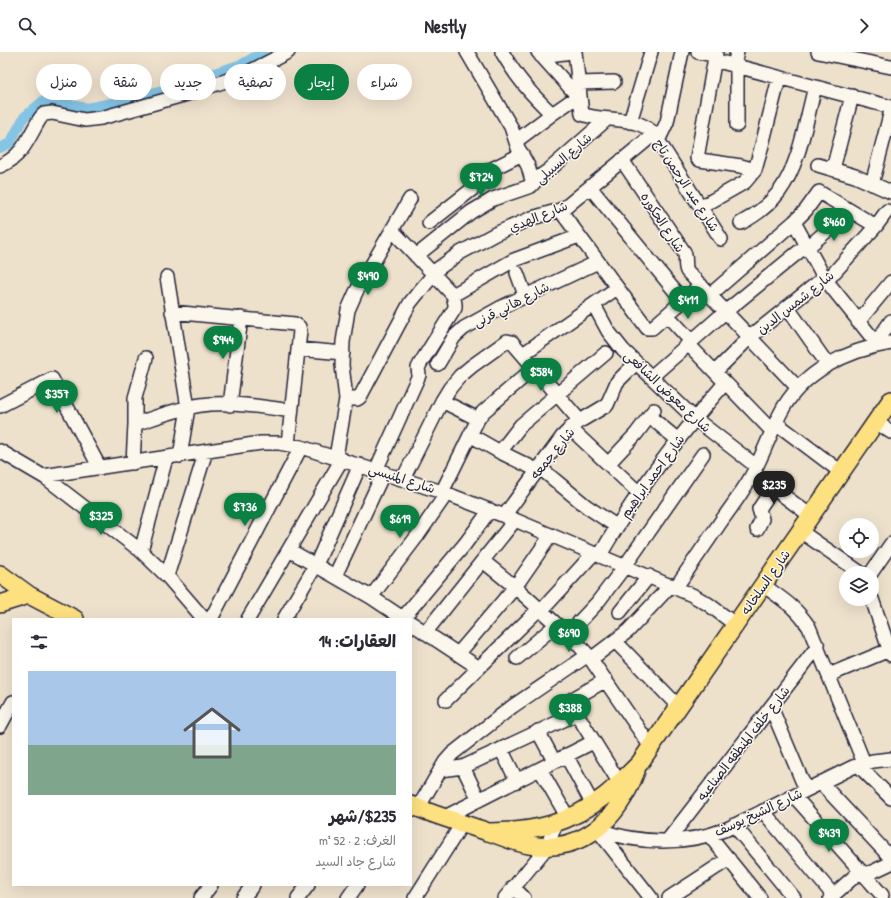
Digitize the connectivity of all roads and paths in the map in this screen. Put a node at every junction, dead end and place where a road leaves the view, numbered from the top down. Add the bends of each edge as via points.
1 (288, 52) edge
2 (466, 52) edge
3 (502, 52) edge
4 (574, 52) edge
5 (651, 52) edge
6 (682, 52) edge
7 (698, 52) edge
8 (737, 52) edge
9 (818, 52) edge
10 (540, 54) edge
11 (715, 56) edge
12 (736, 66) junction
13 (891, 67) edge
14 (779, 78) junction
15 (614, 82) dead end
16 (578, 83) junction
17 (815, 87) junction
18 (852, 96) junction
19 (579, 98) junction
20 (891, 107) edge
21 (891, 111) edge
22 (552, 114) junction
23 (607, 119) junction
24 (630, 122) junction
25 (737, 125) dead end
26 (656, 137) junction
27 (516, 141) junction
28 (887, 144) edge
29 (522, 154) junction
30 (622, 160) junction
31 (818, 165) dead end
32 (0, 166) edge
33 (833, 169) junction
34 (755, 170) junction
35 (533, 184) junction
36 (872, 184) junction
37 (590, 187) junction
38 (891, 192) edge
39 (410, 199) dead end
40 (701, 207) junction
41 (560, 210) junction
42 (886, 211) dead end
43 (843, 217) dead end
44 (794, 222) junction
45 (429, 223) dead end
46 (741, 223) dead end
47 (876, 226) junction
48 (392, 230) junction
49 (579, 236) junction
50 (721, 239) dead end
51 (808, 246) junction
52 (416, 256) junction
53 (598, 262) junction
54 (517, 273) dead end
55 (433, 274) junction
56 (166, 277) dead end
57 (825, 279) junction
58 (891, 282) edge
59 (700, 285) junction
60 (617, 288) junction
61 (453, 295) junction
62 (526, 295) junction
63 (710, 295) junction
64 (683, 301) junction
65 (594, 304) junction
66 (788, 308) junction
67 (172, 312) junction
68 (725, 312) junction
69 (667, 315) junction
70 (242, 318) junction
71 (891, 321) edge
72 (858, 322) junction
73 (749, 338) junction
74 (690, 343) junction
75 (891, 343) edge
76 (877, 344) junction
77 (298, 349) junction
78 (343, 353) junction
79 (606, 353) dead end
80 (523, 354) junction
81 (146, 358) dead end
82 (636, 363) junction
83 (438, 364) dead end
84 (828, 365) junction
85 (534, 368) junction
86 (715, 372) junction
87 (651, 377) junction
88 (726, 382) junction
89 (798, 388) junction
90 (557, 395) junction
91 (346, 398) junction
92 (891, 400) edge
93 (442, 401) junction
94 (230, 404) junction
95 (0, 406) edge
96 (188, 408) junction
97 (291, 411) junction
98 (694, 418) junction
99 (478, 419) junction
100 (876, 422) junction
101 (136, 424) junction
102 (575, 424) junction
103 (774, 427) junction
104 (891, 432) edge
105 (470, 435) junction
106 (678, 440) junction
107 (288, 444) junction
108 (302, 447) junction
109 (0, 451) edge
110 (206, 452) junction
111 (500, 452) junction
112 (702, 454) dead end
113 (180, 456) junction
114 (166, 458) junction
115 (339, 458) junction
116 (132, 463) junction
117 (608, 464) junction
118 (360, 465) junction
119 (100, 468) junction
120 (538, 468) junction
121 (755, 470) junction
122 (380, 471) junction
123 (841, 472) junction
124 (43, 476) junction
125 (403, 479) junction
126 (773, 488) junction
127 (445, 492) junction
128 (639, 493) junction
129 (490, 510) junction
130 (811, 516) junction
131 (510, 518) junction
132 (616, 526) junction
133 (757, 529) dead end
134 (800, 531) junction
135 (551, 535) junction
136 (891, 544) edge
137 (289, 550) junction
138 (141, 551) junction
139 (597, 554) junction
140 (483, 561) junction
141 (316, 565) junction
142 (625, 566) junction
143 (851, 566) edge
144 (877, 566) edge
145 (0, 574) edge
146 (167, 576) junction
147 (335, 576) junction
148 (649, 576) junction
149 (763, 585) junction
150 (673, 586) junction
151 (515, 587) junction
152 (29, 595) junction
153 (371, 597) junction
154 (0, 604) edge
155 (874, 606) edge
156 (540, 610) junction
157 (620, 612) dead end
158 (65, 617) edge
159 (203, 618) edge
160 (212, 618) edge
161 (249, 618) edge
162 (285, 618) edge
163 (403, 618) edge
164 (408, 618) edge
165 (412, 624) edge
166 (736, 624) junction
167 (556, 625) junction
168 (425, 633) junction
169 (568, 635) junction
170 (615, 641) junction
171 (818, 646) junction
172 (890, 651) edge
173 (458, 654) junction
174 (589, 657) junction
175 (517, 658) dead end
176 (479, 668) junction
177 (829, 675) junction
178 (606, 680) junction
179 (446, 700) dead end
180 (12, 704) edge
181 (679, 707) junction
182 (771, 707) junction
183 (576, 714) junction
184 (0, 726) edge
185 (538, 731) junction
186 (593, 742) junction
187 (651, 748) junction
188 (501, 749) junction
189 (566, 755) junction
190 (891, 759) edge
191 (554, 762) junction
192 (861, 764) junction
193 (463, 767) junction
194 (540, 769) junction
195 (440, 770) junction
196 (517, 781) junction
197 (821, 782) junction
198 (622, 789) junction
199 (800, 793) junction
200 (891, 798) edge
201 (479, 800) junction
202 (593, 805) junction
203 (413, 806) edge
204 (763, 811) junction
205 (443, 818) junction
206 (562, 821) junction
207 (462, 824) junction
208 (734, 825) junction
209 (597, 829) junction
210 (488, 832) junction
211 (709, 835) junction
212 (668, 840) junction
213 (547, 847) junction
214 (891, 858) edge
215 (729, 859) junction
216 (891, 863) edge
217 (863, 873) junction
218 (210, 886) edge
219 (252, 886) edge
220 (307, 886) edge
221 (356, 886) edge
222 (513, 887) junction
223 (882, 895) dead end
224 (753, 896) edge
225 (835, 896) edge
226 (201, 898) edge
227 (243, 898) edge
228 (298, 898) edge
229 (348, 898) edge
230 (415, 898) edge
231 (504, 898) edge
232 (524, 898) edge
233 (651, 898) edge
234 (669, 898) edge
235 (794, 898) edge

1 - 32 street via 243,75 101,118 85,120 52,113 44,114 25,148
2 - 27 street via 511,127
3 - 22 street via 525,88
4 - 10 street
4 - 16 street
5 - 24 street
6 - 26 street, شارع الهدي via 666,122
7 - 11 street
8 - 12 street
9 - 13 street
10 - 19 street
11 - 12 street
11 - 34 street via 697,158
12 - 14 street
12 - 25 street
14 - 17 street
14 - 34 street
15 - 16 street
16 - 19 street
17 - 18 street
17 - 46 street via 795,163 788,178 768,204 756,215
18 - 20 street
18 - 33 street
19 - 22 street
19 - 23 street, شارع عبد الرحمن تاج via 583,115
21 - 28 street
22 - 27 street
23 - 24 street, شارع عبد الرحمن تاج
23 - 35 street, شارع السبيلى
24 - 26 street, شارع عبد الرحمن تاج via 644,126
26 - 30 street, شارع الهدي
26 - 40 street, شارع عبد الرحمن تاج
27 - 29 street
28 - 36 street
29 - 35 street
29 - 45 street via 492,168 475,187
30 - 37 street, شارع الهدي
30 - 59 street, شارع الحكوره via 684,252 685,267
31 - 33 street
33 - 36 street
34 - 40 street via 745,182
35 - 52 street, شارع السبيلى via 482,205
36 - 38 street
37 - 41 street, شارع الهدي
37 - 64 street
39 - 48 street
40 - 50 street, شارع عبد الرحمن تاج
41 - 49 street
41 - 55 street, شارع الهدي via 532,218 495,234 460,254
42 - 47 street, شارع شمس الدين
43 - 51 street
44 - 47 street via 820,192
44 - 51 street
44 - 63 street
47 - 57 street, شارع شمس الدين via 831,276
48 - 52 street
48 - 78 street via 348,310
49 - 53 street
49 - 61 street via 514,260
51 - 57 street
51 - 68 street
52 - 55 street
53 - 60 street
53 - 62 street, شارع هاني قرنى
54 - 62 street
55 - 61 street
55 - 91 street, شارع الهدي via 410,303 360,396 357,399
56 - 67 street
57 - 66 street, شارع شمس الدين
57 - 72 street
58 - 72 street
59 - 63 street, شارع الحكوره
59 - 64 street
60 - 65 street
60 - 69 street via 645,327 651,329
61 - 122 street via 456,306 418,368 419,375
62 - 83 street, شارع هاني قرنى via 458,332
63 - 68 street, شارع الحكوره
64 - 69 street
65 - 80 street
65 - 82 street, شارع معوض الشافعى via 614,340
66 - 73 street, شارع شمس الدين
66 - 84 street
67 - 70 street
67 - 96 street
68 - 73 street, شارع الحكوره
68 - 74 street
69 - 74 street
70 - 77 street via 295,324 300,331
70 - 94 street
71 - 76 street
72 - 76 street
73 - 86 street, شارع شمس الدين
73 - 89 street, شارع الحكوره
74 - 86 street
74 - 87 street
75 - 76 street
76 - 84 street
77 - 78 street
77 - 97 street
78 - 91 street
79 - 90 street
80 - 85 street
80 - 93 street via 512,342 506,341 460,376
81 - 101 street via 135,398
82 - 87 street, شارع معوض الشافعى
82 - 102 street, شارع جمعه via 617,382 607,405
84 - 89 street
85 - 90 street
85 - 99 street via 490,405
86 - 88 street
87 - 98 street, شارع معوض الشافعى
88 - 98 street, شارع احمد ابراهيم
88 - 103 street
89 - 103 street via 786,403
90 - 102 street
90 - 111 street via 521,425
91 - 115 street
92 - 100 main road, شارع السلخانه
93 - 99 street
93 - 125 street
94 - 96 street
94 - 97 street
95 - 119 street via 52,379
96 - 101 street
96 - 113 street
97 - 107 street
98 - 106 street, شارع احمد ابراهيم
98 - 121 street, شارع معوض الشافعى
99 - 105 street
100 - 104 street
100 - 123 main road, شارع السلخانه
101 - 116 street
102 - 117 street
102 - 120 street, شارع جمعه
103 - 121 street
103 - 123 street
105 - 111 street
105 - 127 street
106 - 117 street via 652,413
106 - 128 street, شارع احمد ابراهيم
107 - 108 street, شارع المنيسي
107 - 110 street, شارع المنيسي via 261,443
108 - 115 street, شارع المنيسي
108 - 160 street
109 - 124 street
110 - 113 street, شارع المنيسي
110 - 146 street
111 - 120 street
112 - 142 street
113 - 114 street, شارع المنيسي
114 - 116 street, شارع المنيسي
114 - 138 street
115 - 118 street, شارع المنيسي
115 - 137 street
116 - 119 street, شارع المنيسي
117 - 128 street
118 - 122 street, شارع المنيسي
118 - 141 street
119 - 124 street, شارع المنيسي
120 - 131 street, شارع جمعه
120 - 132 street
121 - 126 street, شارع معوض الشافعى
121 - 150 street via 744,490
122 - 125 street, شارع المنيسي
122 - 147 street
123 - 130 main road, شارع السلخانه
124 - 138 street
125 - 127 street, شارع المنيسي
126 - 130 street, شارع معوض الشافعى
126 - 133 street via 759,509 762,519
127 - 129 street, شارع المنيسي
127 - 153 street via 418,535
128 - 132 street, شارع احمد ابراهيم
129 - 131 street, شارع المنيسي
129 - 164 street
130 - 134 main road, شارع السلخانه
131 - 135 street, شارع المنيسي
131 - 140 street, شارع جمعه
132 - 139 street, شارع احمد ابراهيم
134 - 143 street
134 - 149 main road, شارع السلخانه
135 - 139 street, شارع المنيسي
135 - 151 street
136 - 144 street
137 - 141 street
137 - 161 street
138 - 146 street
139 - 142 street, شارع المنيسي
139 - 156 street, شارع احمد ابراهيم
140 - 151 street
140 - 168 street, شارع جمعه
141 - 147 street
141 - 162 street
142 - 148 street, شارع المنيسي
142 - 169 street
145 - 152 main road
146 - 159 street
147 - 153 street
148 - 150 street, شارع المنيسي
148 - 157 street
149 - 166 main road, شارع السلخانه
149 - 171 street via 800,614
150 - 166 street, شارع المنيسي via 708,604
150 - 170 street
151 - 156 street
151 - 173 street
152 - 154 main road
152 - 158 main road
153 - 163 street
155 - 172 street
156 - 167 street
156 - 176 street, شارع احمد ابراهيم
165 - 168 street
166 - 181 main road, شارع السلخانه
167 - 169 street
167 - 175 street
168 - 173 street
169 - 174 street
170 - 174 street
170 - 181 street
171 - 177 street
171 - 182 street, شارع خلف المنطقه الصناعيه
172 - 177 street
173 - 176 street
174 - 178 street
174 - 195 street via 513,706 452,754
176 - 179 street, شارع احمد ابراهيم
177 - 192 street
178 - 183 street via 570,701
178 - 187 street
180 - 184 street
181 - 187 main road, شارع السلخانه
182 - 199 street
182 - 212 street, شارع خلف المنطقه الصناعيه
183 - 185 street
183 - 186 street
185 - 188 street
185 - 191 street
186 - 189 street
186 - 198 street
187 - 198 main road, شارع السلخانه
188 - 193 street
188 - 196 street
189 - 191 street
189 - 202 street
190 - 192 street, شارع الشيخ يوسف
191 - 194 street
192 - 197 street, شارع الشيخ يوسف
192 - 200 street
193 - 195 street
193 - 201 street
194 - 196 street
194 - 206 street
195 - 203 street
196 - 201 street
197 - 199 street, شارع الشيخ يوسف
197 - 214 street
198 - 202 main road
198 - 209 main road, شارع السلخانه via 613,813
199 - 204 street, شارع الشيخ يوسف
199 - 217 street
201 - 205 street
202 - 206 main road
203 - 205 main road, شارع السلخانه
204 - 208 street, شارع الشيخ يوسف
204 - 225 street
205 - 207 main road, شارع السلخانه
206 - 210 main road via 525,830
206 - 213 street
207 - 210 main road, شارع السلخانه
207 - 230 street
208 - 211 street, شارع الشيخ يوسف
208 - 235 street
209 - 212 street, شارع الشيخ يوسف via 632,839
209 - 213 main road, شارع السلخانه via 577,841
209 - 233 street
210 - 213 main road, شارع السلخانه via 528,845
211 - 212 street, شارع الشيخ يوسف
211 - 215 street
213 - 222 street
215 - 224 street
215 - 234 street
216 - 217 street via 872,872
217 - 223 street
217 - 225 street via 856,875
218 - 226 street
219 - 227 street
220 - 228 street
221 - 229 street
222 - 231 street
222 - 232 street

